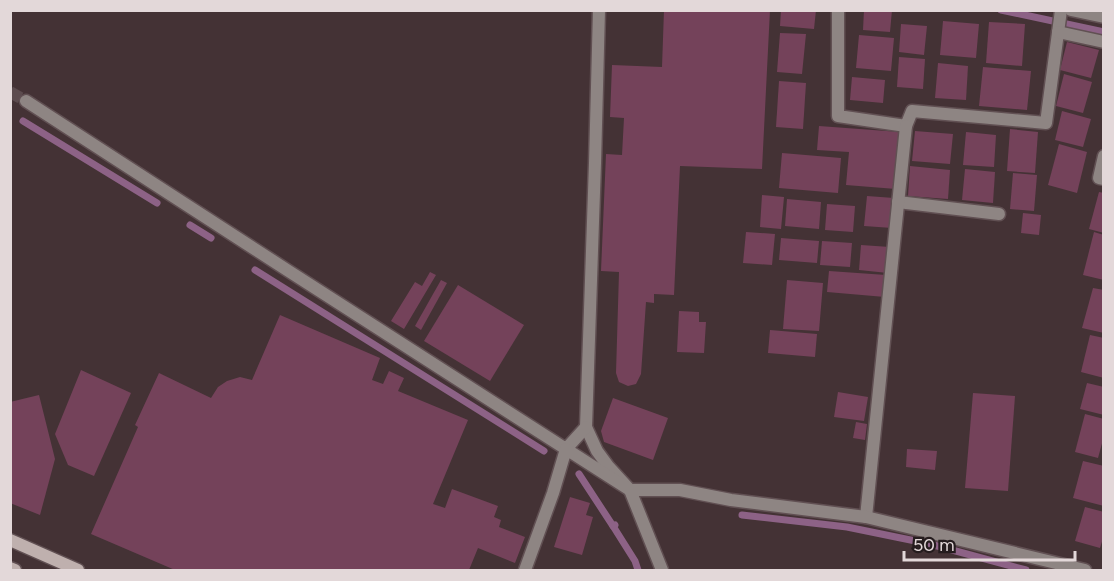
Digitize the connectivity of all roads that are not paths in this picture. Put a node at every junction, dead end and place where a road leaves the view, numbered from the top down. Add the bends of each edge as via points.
1 (598, 10) edge
2 (838, 10) edge
3 (1104, 17) edge
4 (1062, 19) edge
5 (1104, 42) edge
6 (26, 101) tunnel mouth
7 (906, 126) junction
8 (1104, 156) edge
9 (1104, 179) edge
10 (898, 202) junction
11 (999, 214) dead end
12 (586, 427) junction
13 (566, 449) junction
14 (630, 490) junction
15 (866, 517) junction
16 (10, 540) edge
17 (10, 568) edge
18 (15, 570) edge
19 (78, 570) edge
20 (525, 570) edge
21 (662, 570) edge
22 (1085, 570) edge

1 - 12 street
2 - 7 street via 838,116
3 - 4 street
4 - 5 street
4 - 7 street via 1046,123 912,111
6 - 13 street
7 - 10 street
8 - 9 street via 1100,178
10 - 11 street
10 - 15 street
12 - 13 street
12 - 14 street via 597,451
13 - 14 street
13 - 20 street
14 - 15 street via 680,490
14 - 21 street
15 - 22 street
16 - 19 street
17 - 18 street

